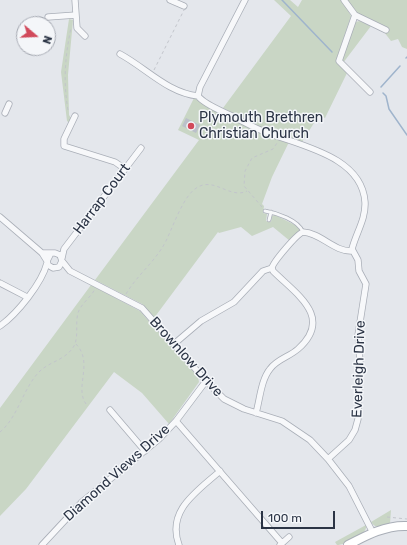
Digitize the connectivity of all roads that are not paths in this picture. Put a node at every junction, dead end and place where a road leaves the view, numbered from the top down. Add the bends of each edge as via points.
1 (75, 0) edge
2 (170, 0) edge
3 (245, 0) edge
4 (344, 0) edge
5 (184, 6) road end
6 (76, 15) junction
7 (355, 15) junction
8 (56, 16) edge
9 (386, 30) dead end
10 (85, 36) dead end
11 (120, 54) dead end
12 (370, 92) dead end
13 (198, 96) junction
14 (0, 104) edge
15 (7, 108) dead end
16 (73, 114) road end
17 (141, 148) dead end
18 (125, 169) junction
19 (265, 211) road end
20 (271, 212) junction
21 (0, 217) edge
22 (268, 220) dead end
23 (303, 232) junction
24 (64, 249) junction
25 (352, 251) junction
26 (42, 254) junction
27 (53, 254) junction
28 (62, 260) junction
29 (47, 262) junction
30 (55, 268) junction
31 (272, 268) junction
32 (70, 271) junction
33 (44, 274) junction
34 (0, 283) edge
35 (27, 297) junction
36 (0, 326) edge
37 (174, 344) junction
38 (206, 381) junction
39 (110, 410) dead end
40 (256, 413) junction
41 (176, 421) junction
42 (145, 451) junction
43 (328, 459) junction
44 (220, 471) junction
45 (407, 526) edge
46 (373, 533) junction
47 (289, 538) dead end
48 (281, 544) edge
49 (42, 545) edge
50 (179, 545) edge
51 (348, 545) edge

1 - 6 street
2 - 5 street
3 - 13 street via 200,87
4 - 7 street
6 - 8 street
6 - 10 street via 77,28
7 - 9 street
7 - 12 street via 339,61
11 - 13 street via 151,76 187,94
13 - 25 street via 253,126 309,147 349,169 358,180 365,207
14 - 15 street
16 - 18 street via 62,145 115,162
17 - 18 street, Harrap Court
18 - 24 street, Harrap Court
19 - 20 lane
20 - 22 lane
20 - 23 lane via 298,224
21 - 26 street
23 - 25 street via 327,241 340,250
23 - 31 street via 295,237
24 - 27 street, Harrap Court
24 - 28 street, Harrap Court
25 - 43 street, Everleigh Drive via 358,260 358,272 366,284 358,335 358,415 352,436
26 - 27 street
26 - 29 street
27 - 28 street, Brownlow Drive
27 - 29 street
28 - 30 street
28 - 32 street, Brownlow Drive
29 - 30 street
29 - 33 street
30 - 32 street, Brownlow Drive
30 - 33 street
31 - 37 street via 263,272 234,302 201,322
31 - 40 street via 274,273 303,299 314,323 306,340 298,349 269,370
32 - 37 street, Brownlow Drive via 142,308
33 - 35 street
34 - 35 street
35 - 36 street via 11,318
37 - 38 street, Brownlow Drive
38 - 40 street, Brownlow Drive via 229,402
38 - 41 street, Diamond Views Drive
39 - 42 street
40 - 43 street, Brownlow Drive via 276,418 294,428
41 - 42 street, Diamond Views Drive
41 - 44 street
42 - 49 street, Diamond Views Drive via 82,502
43 - 46 street, Brownlow Drive via 349,486
44 - 48 street
44 - 50 street via 190,497 180,510 176,526
45 - 46 street via 389,527
46 - 51 street
47 - 48 street

